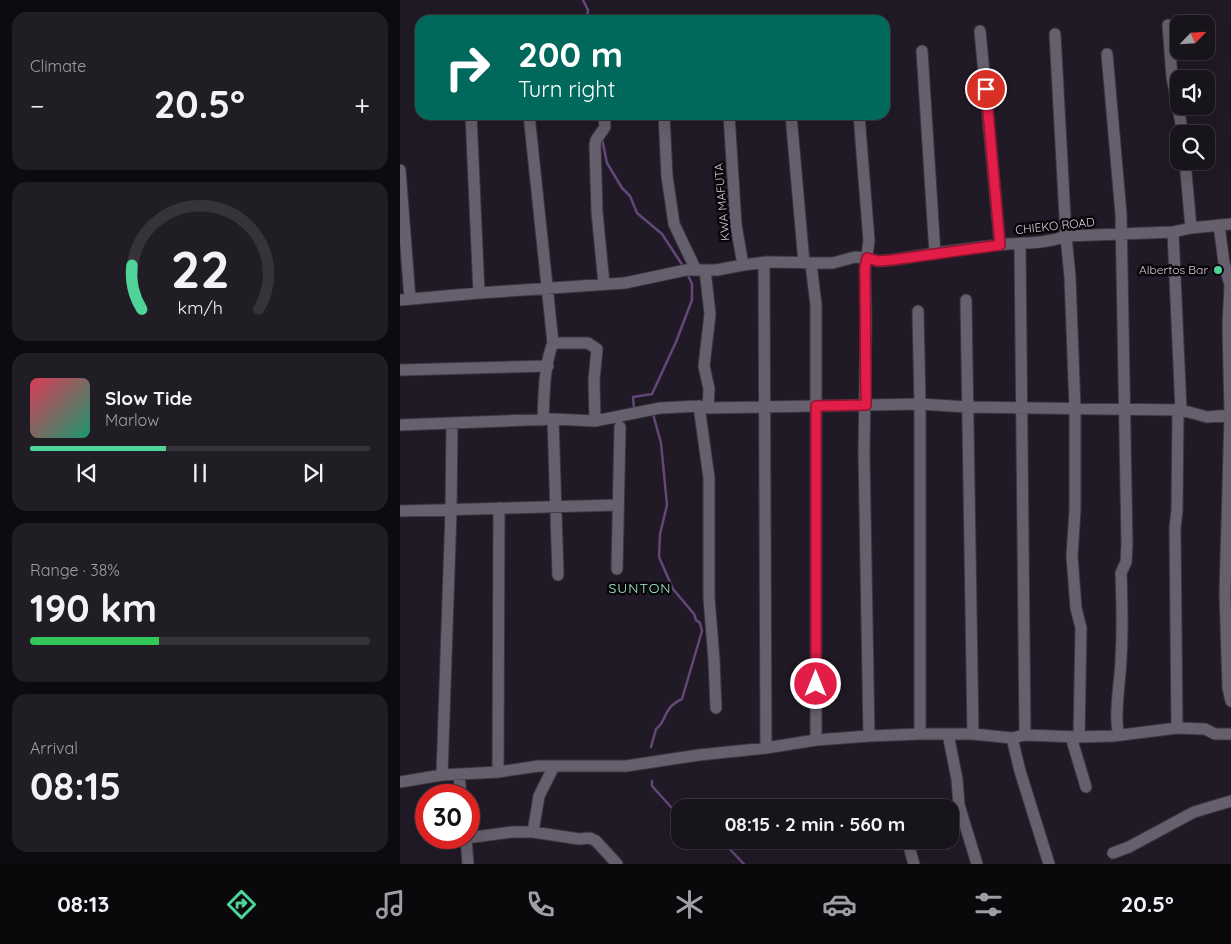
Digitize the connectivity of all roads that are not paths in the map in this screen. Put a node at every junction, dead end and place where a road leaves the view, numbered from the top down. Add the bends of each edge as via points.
1 (1168, 25) dead end
2 (980, 31) dead end
3 (1055, 34) dead end
4 (922, 51) dead end
5 (1107, 54) dead end
6 (471, 120) edge
7 (530, 120) edge
8 (604, 120) edge
9 (664, 120) edge
10 (729, 120) edge
11 (793, 120) edge
12 (858, 120) edge
13 (1181, 125) edge
14 (400, 170) edge
15 (1186, 170) edge
16 (1225, 224) edge
17 (1191, 228) junction
18 (1173, 232) junction
19 (1121, 234) junction
20 (1066, 236) junction
21 (1000, 245) junction
22 (1020, 245) junction
23 (935, 254) junction
24 (867, 258) junction
25 (764, 263) junction
26 (807, 263) junction
27 (743, 265) junction
28 (693, 269) junction
29 (604, 284) junction
30 (547, 289) junction
31 (479, 293) junction
32 (405, 300) edge
33 (966, 300) dead end
34 (918, 311) dead end
35 (553, 343) junction
36 (548, 366) junction
37 (400, 370) edge
38 (920, 404) junction
39 (866, 405) junction
40 (816, 406) junction
41 (1022, 406) junction
42 (704, 407) junction
43 (765, 407) junction
44 (967, 407) junction
45 (1075, 408) junction
46 (1125, 408) junction
47 (1180, 410) junction
48 (1230, 415) edge
49 (548, 420) junction
50 (595, 421) junction
51 (452, 424) junction
52 (400, 425) edge
53 (620, 428) dead end
54 (618, 505) junction
55 (555, 506) junction
56 (499, 508) junction
57 (451, 510) junction
58 (400, 511) edge
59 (617, 568) dead end
60 (558, 575) dead end
61 (1231, 701) edge
62 (716, 708) dead end
63 (1177, 728) junction
64 (920, 734) junction
65 (948, 734) junction
66 (972, 734) junction
67 (1119, 734) junction
68 (1231, 734) edge
69 (1025, 735) junction
70 (869, 736) junction
71 (1075, 737) junction
72 (1012, 738) junction
73 (816, 740) junction
74 (766, 748) junction
75 (554, 766) junction
76 (498, 772) junction
77 (442, 775) junction
78 (459, 776) junction
79 (400, 782) edge
80 (460, 784) edge
81 (1086, 786) dead end
82 (1231, 801) edge
83 (533, 832) junction
84 (480, 836) edge
85 (467, 849) edge
86 (910, 849) edge
87 (1113, 853) dead end
88 (468, 864) edge
89 (617, 864) edge
90 (914, 864) edge
91 (978, 864) edge
92 (1049, 864) edge

1 - 13 street via 1172,77
2 - 21 street
3 - 20 street
4 - 23 street
5 - 19 street
6 - 31 street
7 - 30 street
8 - 29 street via 605,127 595,145
9 - 28 street via 674,224
10 - 27 street, KWA MAFUTA via 736,225
11 - 26 street
12 - 24 street via 868,221
14 - 32 street
15 - 17 street
16 - 17 street, CHIEKO ROAD
16 - 48 street via 1224,263 1230,285
17 - 18 street, CHIEKO ROAD
18 - 19 street, CHIEKO ROAD
18 - 47 street
19 - 20 street, CHIEKO ROAD
19 - 46 street
20 - 22 street, CHIEKO ROAD
20 - 45 street
21 - 22 street, CHIEKO ROAD
21 - 23 street, CHIEKO ROAD
22 - 41 street
23 - 24 street, CHIEKO ROAD via 878,261
24 - 26 street, CHIEKO ROAD
24 - 39 street
25 - 26 street, CHIEKO ROAD
25 - 27 street
25 - 43 street
26 - 40 street via 816,306
27 - 28 street via 717,270
28 - 29 street via 625,283
28 - 42 street via 710,314 704,366 709,389
29 - 30 street
30 - 31 street
30 - 35 street
31 - 32 street
33 - 44 street
34 - 38 street
35 - 36 street
35 - 50 street via 588,343 597,349
36 - 37 street
36 - 49 street via 544,393
38 - 39 street
38 - 44 street
38 - 64 street
39 - 40 street
39 - 70 street
40 - 43 street
40 - 73 street
41 - 44 street
41 - 45 street
41 - 69 street
42 - 43 street
42 - 50 street via 660,408
42 - 62 street via 709,478 709,598
43 - 74 street
44 - 66 street
45 - 46 street
45 - 71 street via 1072,556 1076,608 1082,628
46 - 47 street
46 - 67 street via 1127,544 1126,562 1121,573
47 - 48 street via 1208,417
47 - 63 street via 1174,528
48 - 61 street via 1225,593
49 - 50 street
49 - 51 street
49 - 55 street
51 - 52 street
51 - 57 street
53 - 54 street
54 - 55 street
54 - 59 street
55 - 56 street
55 - 60 street
56 - 57 street
56 - 76 street
57 - 58 street
57 - 77 street
63 - 67 street
63 - 68 street
64 - 65 street
64 - 70 street
65 - 66 street
65 - 91 street via 959,805
66 - 72 street
67 - 71 street
69 - 71 street
69 - 72 street
70 - 73 street
71 - 81 street
72 - 92 street
73 - 74 street
74 - 75 street via 626,766
75 - 76 street
75 - 83 street via 540,796
76 - 78 street
77 - 78 street
77 - 79 street
78 - 80 street
82 - 87 street via 1194,812
83 - 84 street
83 - 89 street via 594,839
85 - 88 street
86 - 90 street

